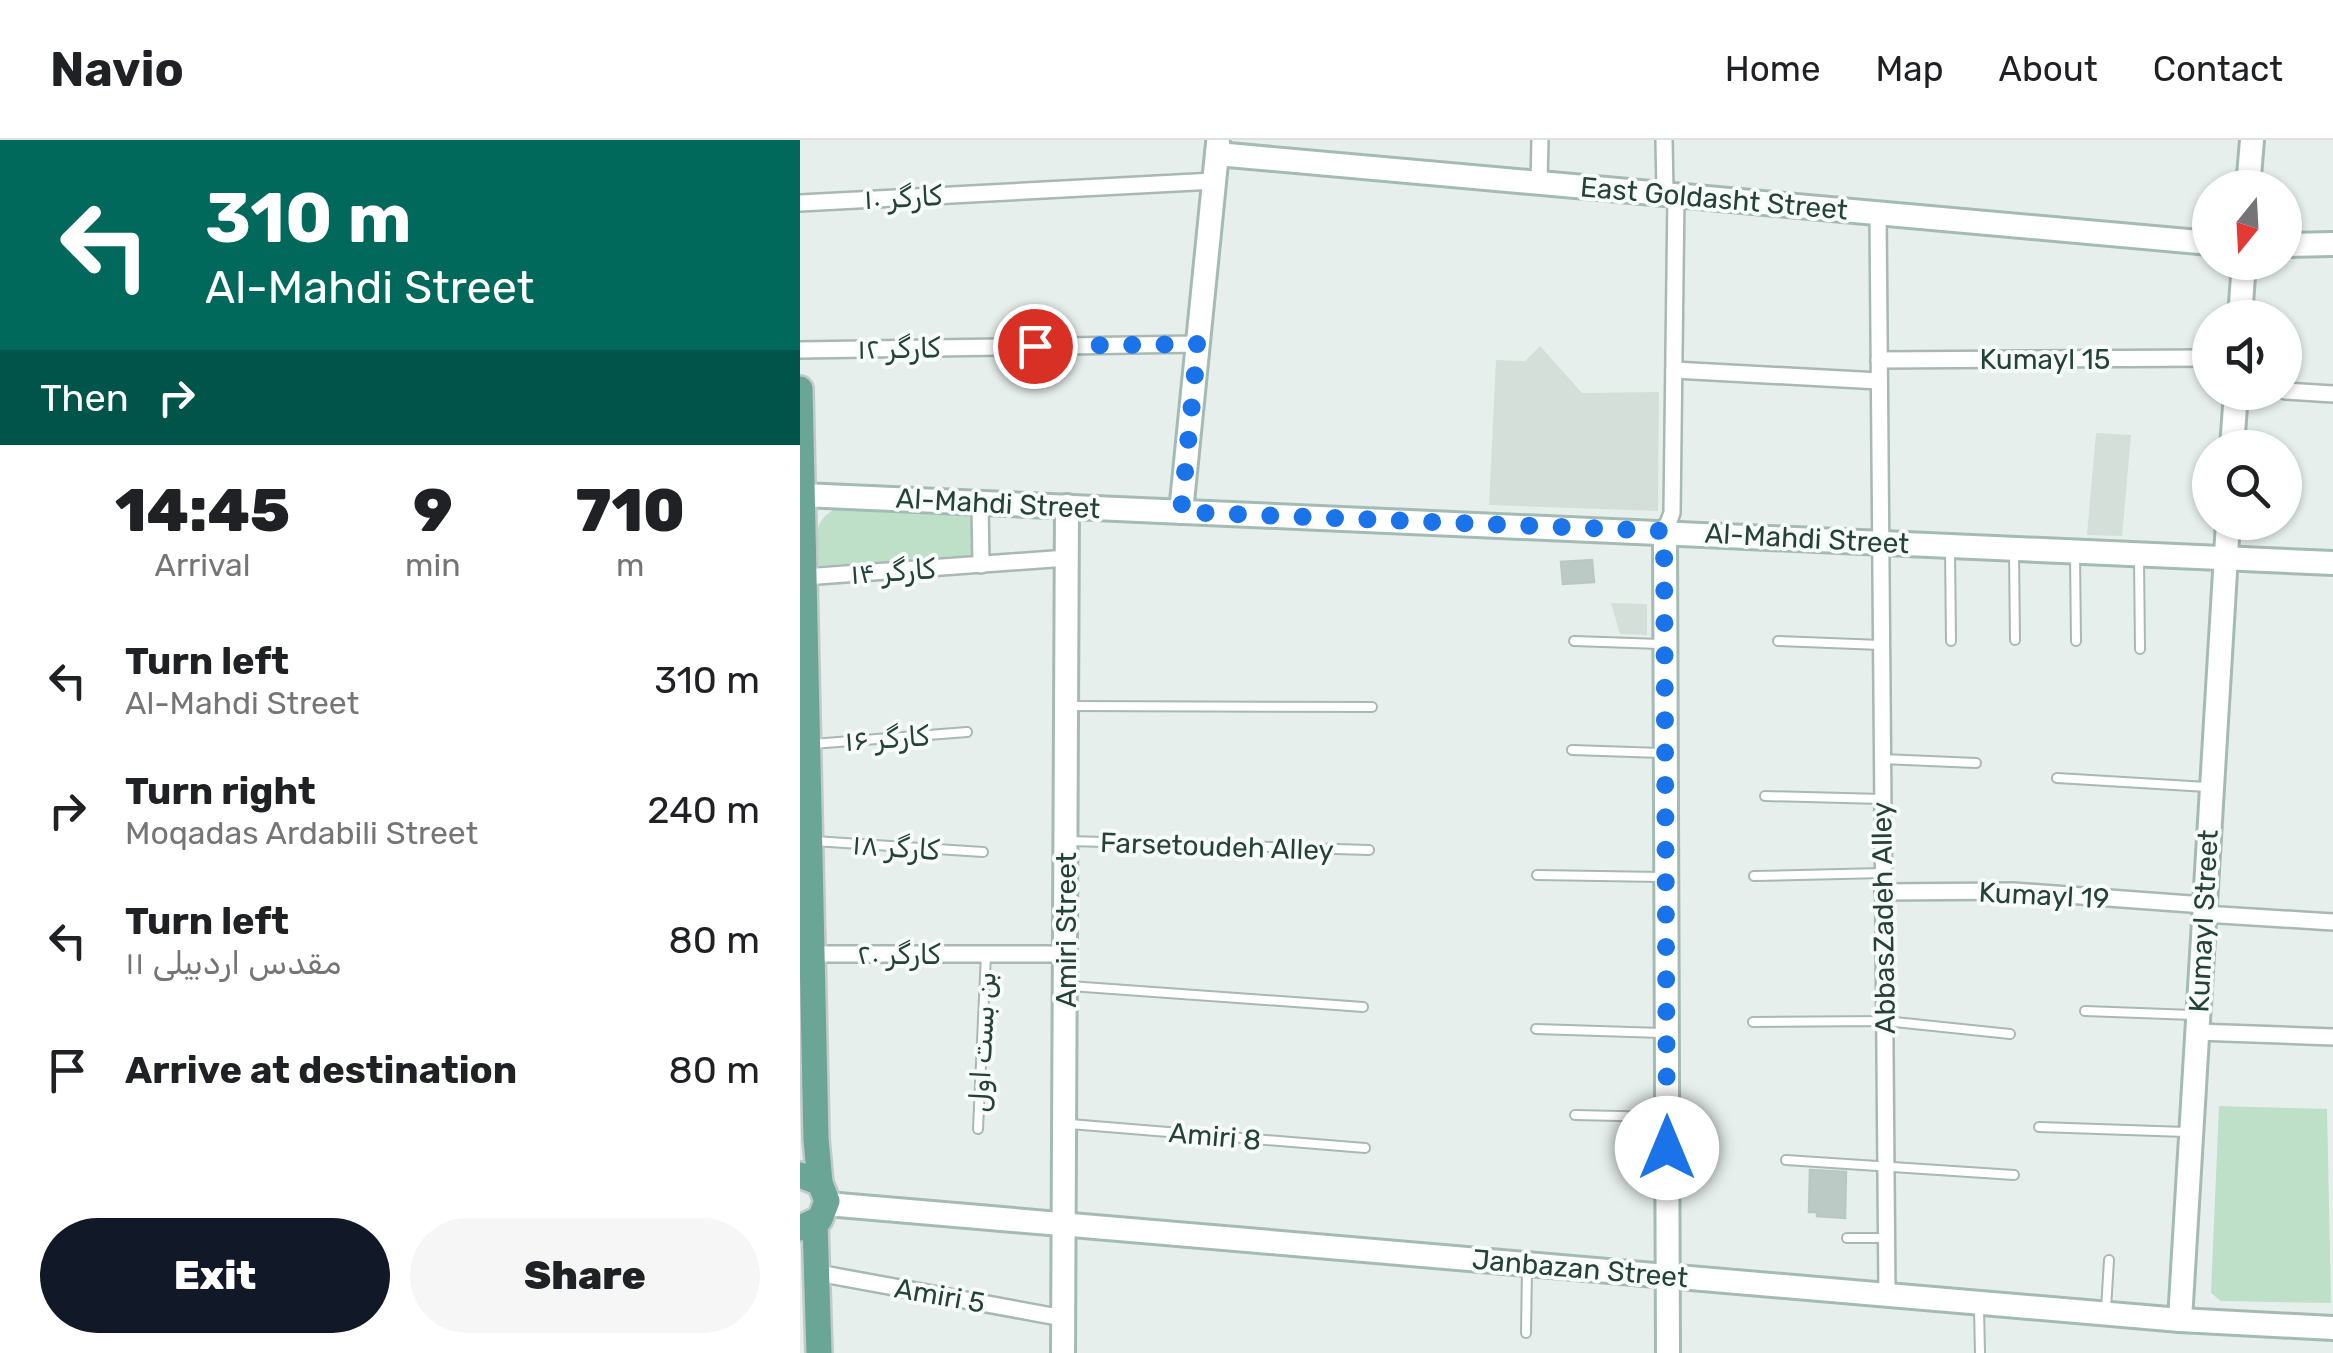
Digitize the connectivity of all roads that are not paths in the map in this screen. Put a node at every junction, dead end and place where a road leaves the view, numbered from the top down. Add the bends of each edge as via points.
1 (1540, 140) edge
2 (1664, 140) edge
3 (2252, 140) edge
4 (1217, 147) edge
5 (2250, 170) edge
6 (1214, 181) junction
7 (1539, 182) junction
8 (1670, 194) junction
9 (800, 203) edge
10 (1878, 212) junction
11 (2192, 241) edge
12 (2333, 244) edge
13 (2302, 245) edge
14 (1198, 344) junction
15 (800, 350) edge
16 (2192, 358) edge
17 (1879, 360) junction
18 (1674, 370) junction
19 (1879, 381) junction
20 (800, 389) edge
21 (2302, 393) edge
22 (2333, 394) edge
23 (802, 495) edge
24 (980, 502) junction
25 (1067, 506) junction
26 (1181, 512) junction
27 (1664, 531) junction
28 (2226, 540) edge
29 (1880, 541) junction
30 (1950, 545) junction
31 (2014, 548) junction
32 (2076, 551) junction
33 (2140, 554) junction
34 (1067, 558) junction
35 (2225, 558) junction
36 (2333, 563) edge
37 (981, 564) junction
38 (804, 577) junction
39 (1574, 640) dead end
40 (2015, 640) dead end
41 (1778, 641) dead end
42 (2076, 641) dead end
43 (1951, 642) dead end
44 (1665, 644) junction
45 (1881, 645) junction
46 (2140, 649) dead end
47 (1066, 706) junction
48 (1372, 706) dead end
49 (967, 732) dead end
50 (808, 744) junction
51 (1572, 750) dead end
52 (1665, 753) junction
53 (1882, 758) junction
54 (1976, 763) dead end
55 (2057, 778) dead end
56 (2212, 788) junction
57 (1765, 796) dead end
58 (1882, 799) junction
59 (810, 841) junction
60 (1066, 841) junction
61 (1369, 850) dead end
62 (983, 852) dead end
63 (1883, 873) junction
64 (1537, 875) dead end
65 (1754, 876) dead end
66 (1666, 878) junction
67 (1883, 892) junction
68 (2204, 909) junction
69 (2333, 922) edge
70 (812, 954) junction
71 (986, 954) junction
72 (1066, 954) junction
73 (1066, 986) junction
74 (1363, 1007) dead end
75 (2085, 1012) dead end
76 (1884, 1021) junction
77 (1753, 1022) dead end
78 (2197, 1024) junction
79 (1536, 1029) dead end
80 (1666, 1033) junction
81 (2010, 1034) dead end
82 (2333, 1036) edge
83 (1575, 1114) dead end
84 (1667, 1117) junction
85 (1065, 1124) junction
86 (2039, 1127) dead end
87 (978, 1129) dead end
88 (2191, 1132) junction
89 (1365, 1148) dead end
90 (1786, 1160) dead end
91 (1886, 1164) junction
92 (2014, 1175) dead end
93 (812, 1203) edge
94 (1065, 1224) junction
95 (1847, 1238) dead end
96 (1887, 1238) junction
97 (2109, 1260) dead end
98 (1528, 1264) junction
99 (1668, 1276) junction
100 (812, 1289) edge
101 (1887, 1295) junction
102 (1979, 1302) junction
103 (2106, 1314) junction
104 (1063, 1318) junction
105 (2180, 1320) junction
106 (2333, 1328) edge
107 (1526, 1333) dead end
108 (819, 1353) edge
109 (1063, 1353) edge
110 (1668, 1353) edge
111 (1980, 1353) edge

1 - 7 street
2 - 8 street
3 - 5 street
4 - 6 street
4 - 7 street, East Goldasht Street
6 - 9 street, کارگر ۱۰
6 - 14 street
7 - 8 street, East Goldasht Street
8 - 10 street, East Goldasht Street
8 - 18 street
10 - 11 street, East Goldasht Street
10 - 17 street, AbbasZadeh Alley
12 - 13 street
14 - 15 street, کارگر ۱۲
14 - 26 street
16 - 17 street, Kumayl 15
17 - 19 street, AbbasZadeh Alley
18 - 19 street
18 - 27 street via 1672,513
19 - 29 street, AbbasZadeh Alley
20 - 23 main road
21 - 22 street
23 - 24 street, Al-Mahdi Street
23 - 38 main road
24 - 25 street, Al-Mahdi Street
24 - 37 street
25 - 26 street, Al-Mahdi Street
25 - 34 street, Amiri Street
26 - 27 street, Al-Mahdi Street
27 - 29 street, Al-Mahdi Street
27 - 44 street
28 - 35 street, Kumayl Street
29 - 30 street, Al-Mahdi Street
29 - 45 street, AbbasZadeh Alley
30 - 31 street, Al-Mahdi Street
30 - 43 lane
31 - 32 street, Al-Mahdi Street
31 - 40 lane
32 - 33 street, Al-Mahdi Street
32 - 42 lane
33 - 35 street, Al-Mahdi Street
33 - 46 lane
34 - 37 street, کارگر ۱۴
34 - 47 street, Amiri Street
35 - 36 street, Al-Mahdi Street
35 - 56 street, Kumayl Street
37 - 38 street, کارگر ۱۴
38 - 50 main road
39 - 44 lane
41 - 45 lane
44 - 52 street
45 - 53 street, AbbasZadeh Alley
47 - 48 lane
47 - 60 street, Amiri Street
49 - 50 lane, کارگر ۱۶
50 - 59 main road
51 - 52 lane
52 - 66 street
53 - 54 lane
53 - 58 street, AbbasZadeh Alley
55 - 56 lane
56 - 68 street, Kumayl Street
57 - 58 lane
58 - 63 street, AbbasZadeh Alley
59 - 62 lane, کارگر ۱۸
59 - 70 main road
60 - 61 lane, Farsetoudeh Alley
60 - 72 street, Amiri Street
63 - 65 lane
63 - 67 street, AbbasZadeh Alley
64 - 66 lane
66 - 80 street
67 - 68 street, Kumayl 19 via 2014,891
67 - 76 street, AbbasZadeh Alley
68 - 69 street, Kumayl 19
68 - 78 street, Kumayl Street
70 - 71 street, کارگر ۲۰
70 - 93 main road
71 - 72 street, کارگر ۲۰
71 - 87 lane, بن بست اول
72 - 73 street, Amiri Street
73 - 74 lane
73 - 85 street, Amiri Street
75 - 78 lane
76 - 77 lane
76 - 81 lane
76 - 91 street, AbbasZadeh Alley
78 - 82 street
78 - 88 street, Kumayl Street
79 - 80 lane
80 - 84 street
83 - 84 lane
84 - 99 street
85 - 89 lane, Amiri 8
85 - 94 street, Amiri Street
86 - 88 lane
88 - 105 street, Kumayl Street
90 - 91 lane
91 - 92 lane
91 - 96 street, AbbasZadeh Alley
93 - 94 street, Janbazan Street
93 - 100 main road
94 - 98 street, Janbazan Street
94 - 104 street, Amiri Street
95 - 96 lane
96 - 101 street, AbbasZadeh Alley
97 - 103 lane
98 - 99 street, Janbazan Street
98 - 107 lane
99 - 101 street, Janbazan Street
99 - 110 street
100 - 104 street, Amiri 5
100 - 108 main road
101 - 102 street, Janbazan Street
102 - 103 street, Janbazan Street
102 - 111 lane
103 - 105 street, Janbazan Street
104 - 109 street, Amiri Street
105 - 106 street, Janbazan Street

